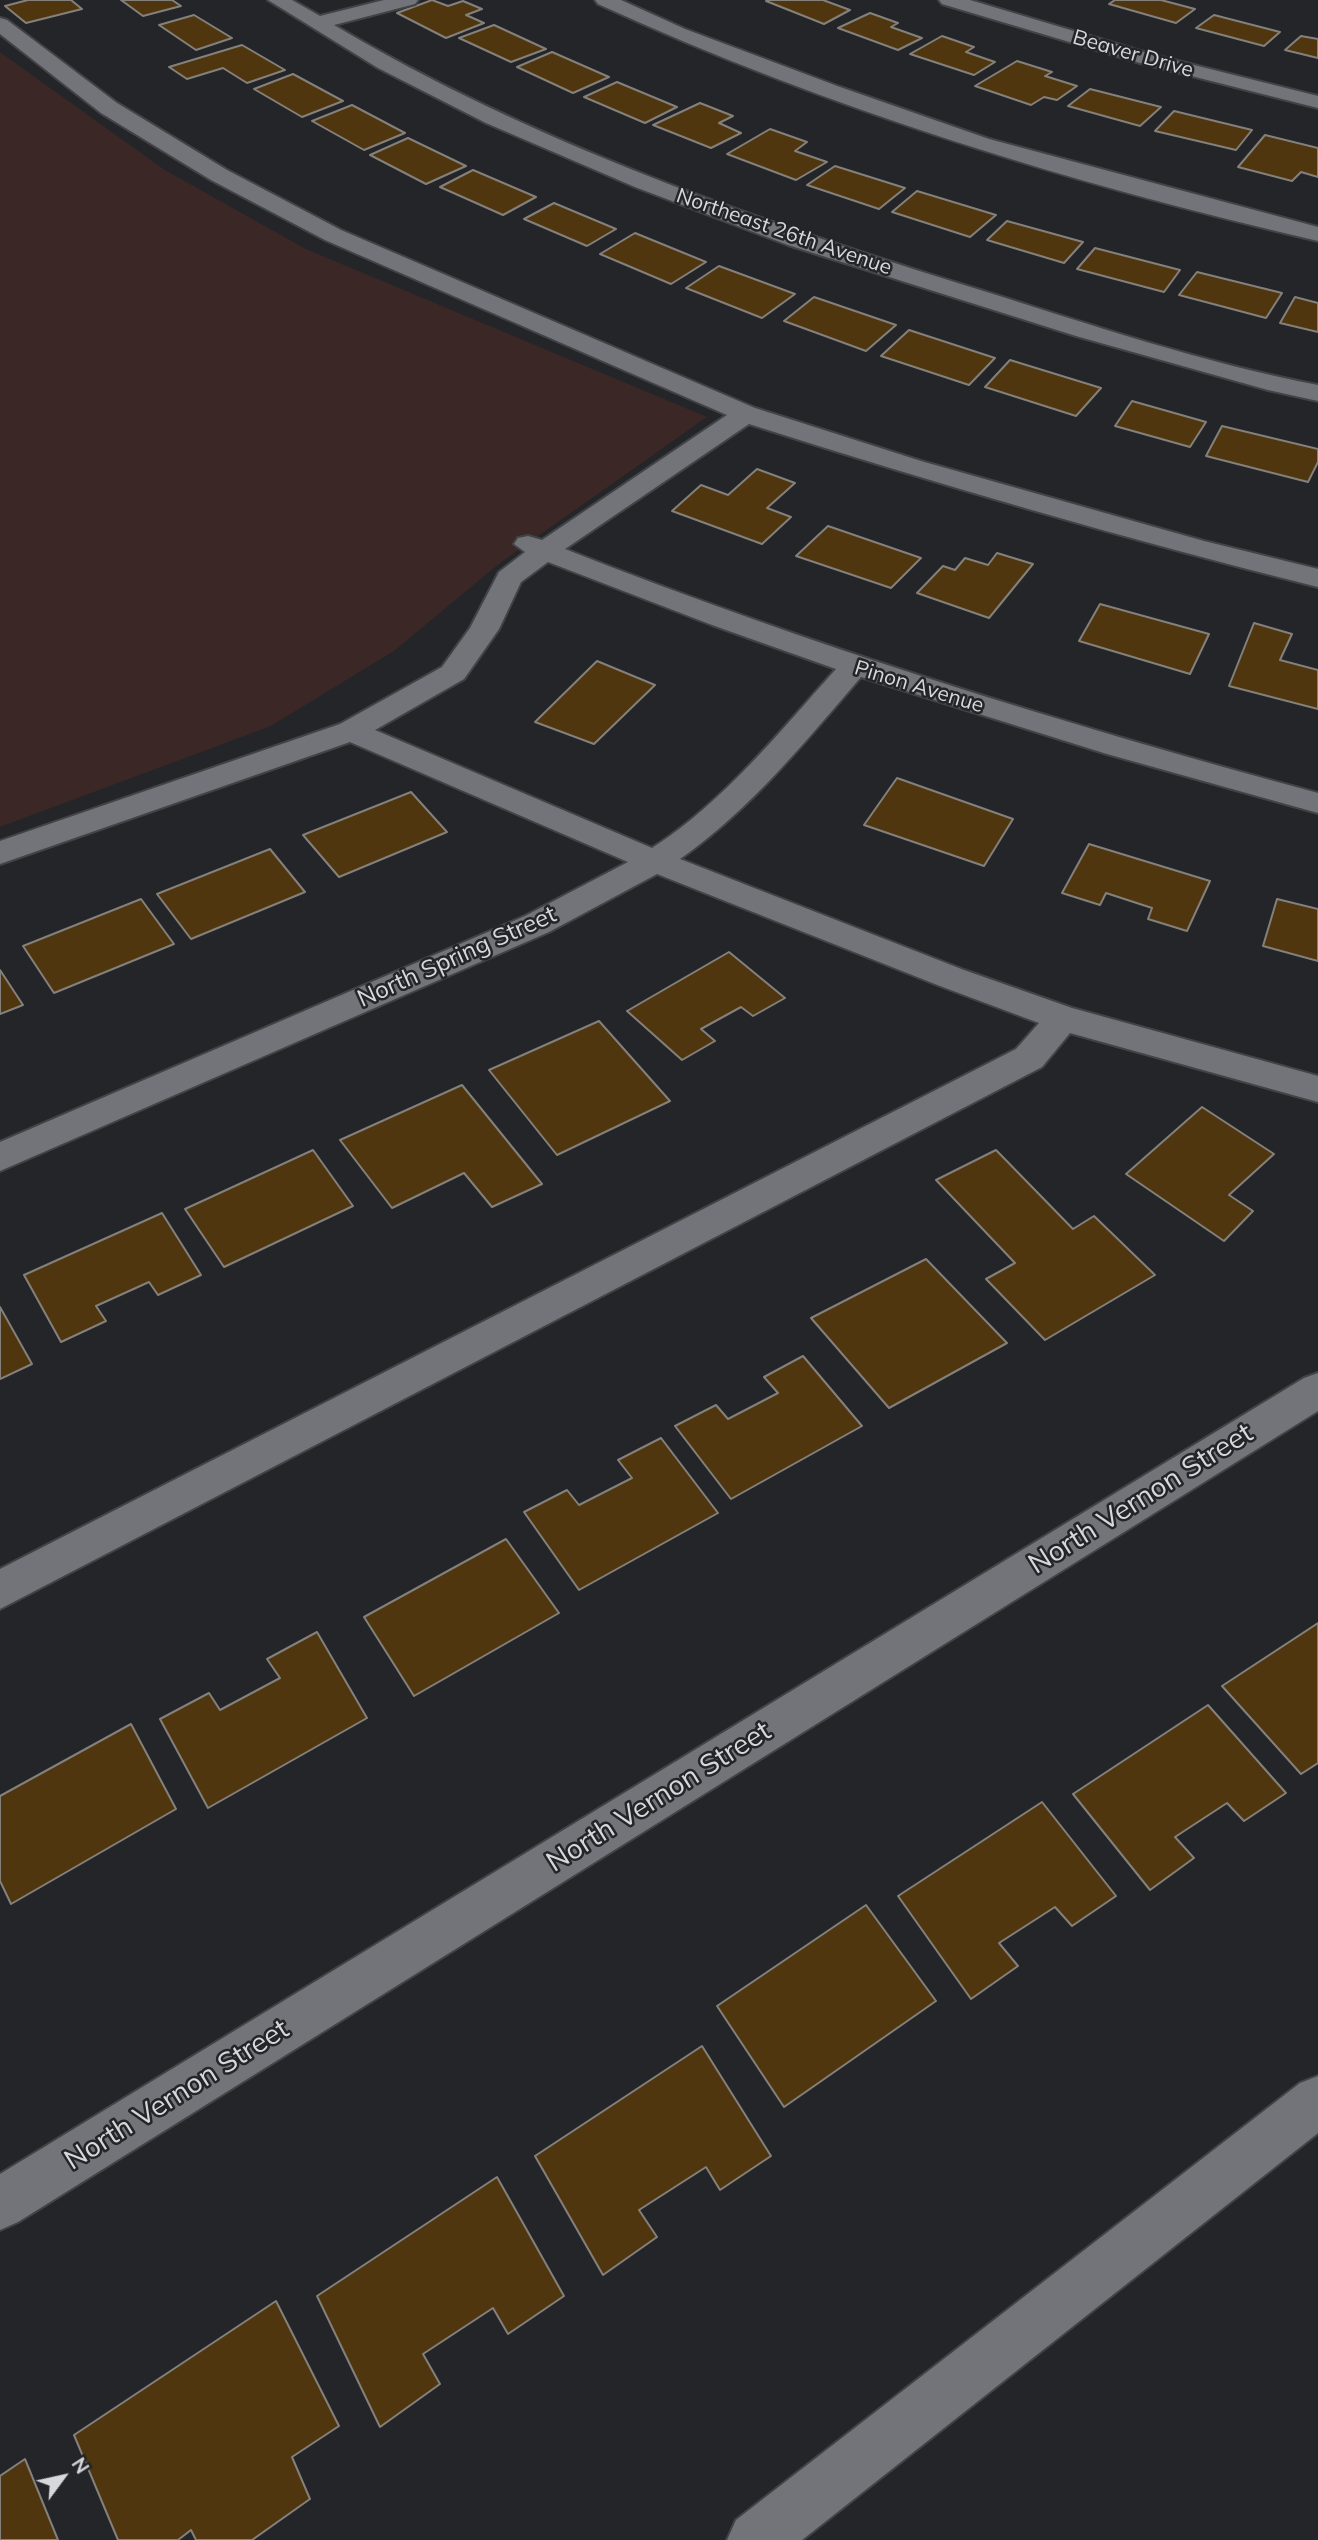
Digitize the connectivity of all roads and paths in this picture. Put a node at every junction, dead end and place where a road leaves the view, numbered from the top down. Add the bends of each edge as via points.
1 (278, 0) edge
2 (408, 0) edge
3 (606, 0) edge
4 (950, 0) edge
5 (317, 23) junction
6 (0, 24) edge
7 (1318, 102) edge
8 (1318, 234) edge
9 (1318, 393) edge
10 (746, 414) junction
11 (536, 547) junction
12 (1318, 578) edge
13 (854, 667) junction
14 (351, 731) junction
15 (1318, 803) edge
16 (0, 853) edge
17 (654, 861) junction
18 (1063, 1018) junction
19 (1318, 1089) edge
20 (0, 1157) edge
21 (1318, 1390) edge
22 (0, 1590) edge
23 (1318, 2101) edge
24 (0, 2204) edge
25 (756, 2540) edge

1 - 5 street, Northeast 26th Avenue
2 - 5 street
3 - 8 street via 678,33 981,144
4 - 7 street, Beaver Drive via 1147,59
5 - 9 street, Northeast 26th Avenue via 385,64 494,118 643,182 796,240 1085,331
6 - 10 street via 109,108 219,175 334,235
10 - 11 street
10 - 12 street via 912,467
11 - 13 street, Pinon Avenue
11 - 14 street via 509,578 484,629 453,673
13 - 15 street, Pinon Avenue
13 - 17 street, North Spring Street via 738,795
14 - 16 street
14 - 17 street
17 - 18 street
17 - 20 street, North Spring Street via 537,923
18 - 19 street
18 - 22 street via 1029,1058
21 - 24 street, North Vernon Street
23 - 25 street

